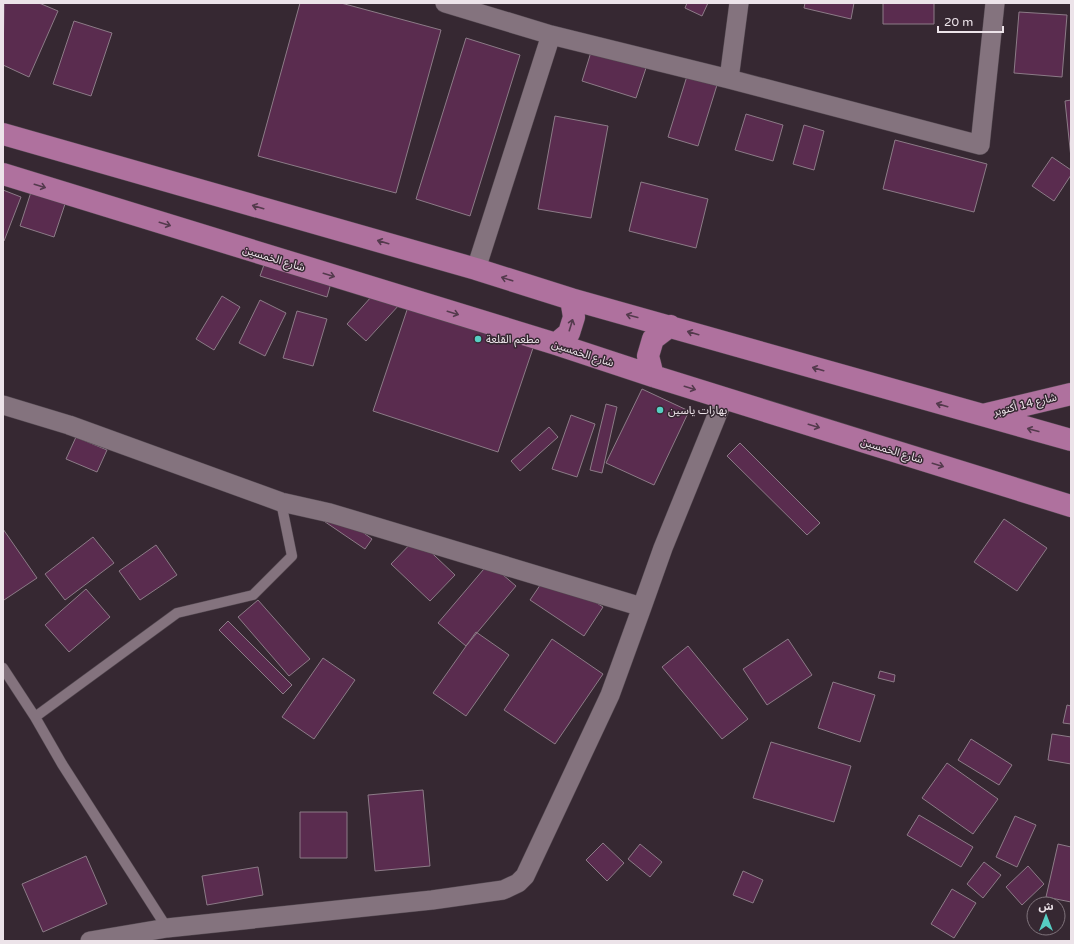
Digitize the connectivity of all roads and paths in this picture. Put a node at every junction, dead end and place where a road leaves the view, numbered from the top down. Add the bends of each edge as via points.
1 (445, 3) edge
2 (739, 3) edge
3 (995, 3) edge
4 (551, 35) junction
5 (729, 79) junction
6 (3, 134) edge
7 (3, 174) edge
8 (476, 269) junction
9 (571, 299) junction
10 (670, 326) junction
11 (556, 344) junction
12 (653, 376) junction
13 (1071, 394) edge
14 (724, 398) junction
15 (3, 405) edge
16 (980, 415) junction
17 (1071, 440) edge
18 (281, 502) junction
19 (1071, 506) edge
20 (642, 607) junction
21 (3, 668) edge
22 (35, 717) junction
23 (167, 928) junction
24 (90, 941) edge

1 - 4 street
2 - 5 street
3 - 5 street via 980,145
4 - 5 street
4 - 8 street
8 -> 6 main road
7 -> 11 main road, شارع الخمسين
9 -> 8 main road
10 -> 9 main road
11 -> 9 main road via 569,333 574,317
10 - 12 main road via 653,339 648,356
16 -> 10 main road
11 - 12 main road, شارع الخمسين
12 -> 14 main road, شارع الخمسين
13 - 16 main road, شارع 14 أكتوبر
14 -> 19 main road, شارع الخمسين
14 - 20 street
15 - 18 street via 69,425
17 -> 16 main road
18 - 20 street via 330,512
18 - 22 lane via 292,556 253,595 177,612
20 - 23 street via 610,695 525,876 518,883 503,890 432,900
21 - 22 lane
22 - 23 lane via 62,764
23 - 24 street

